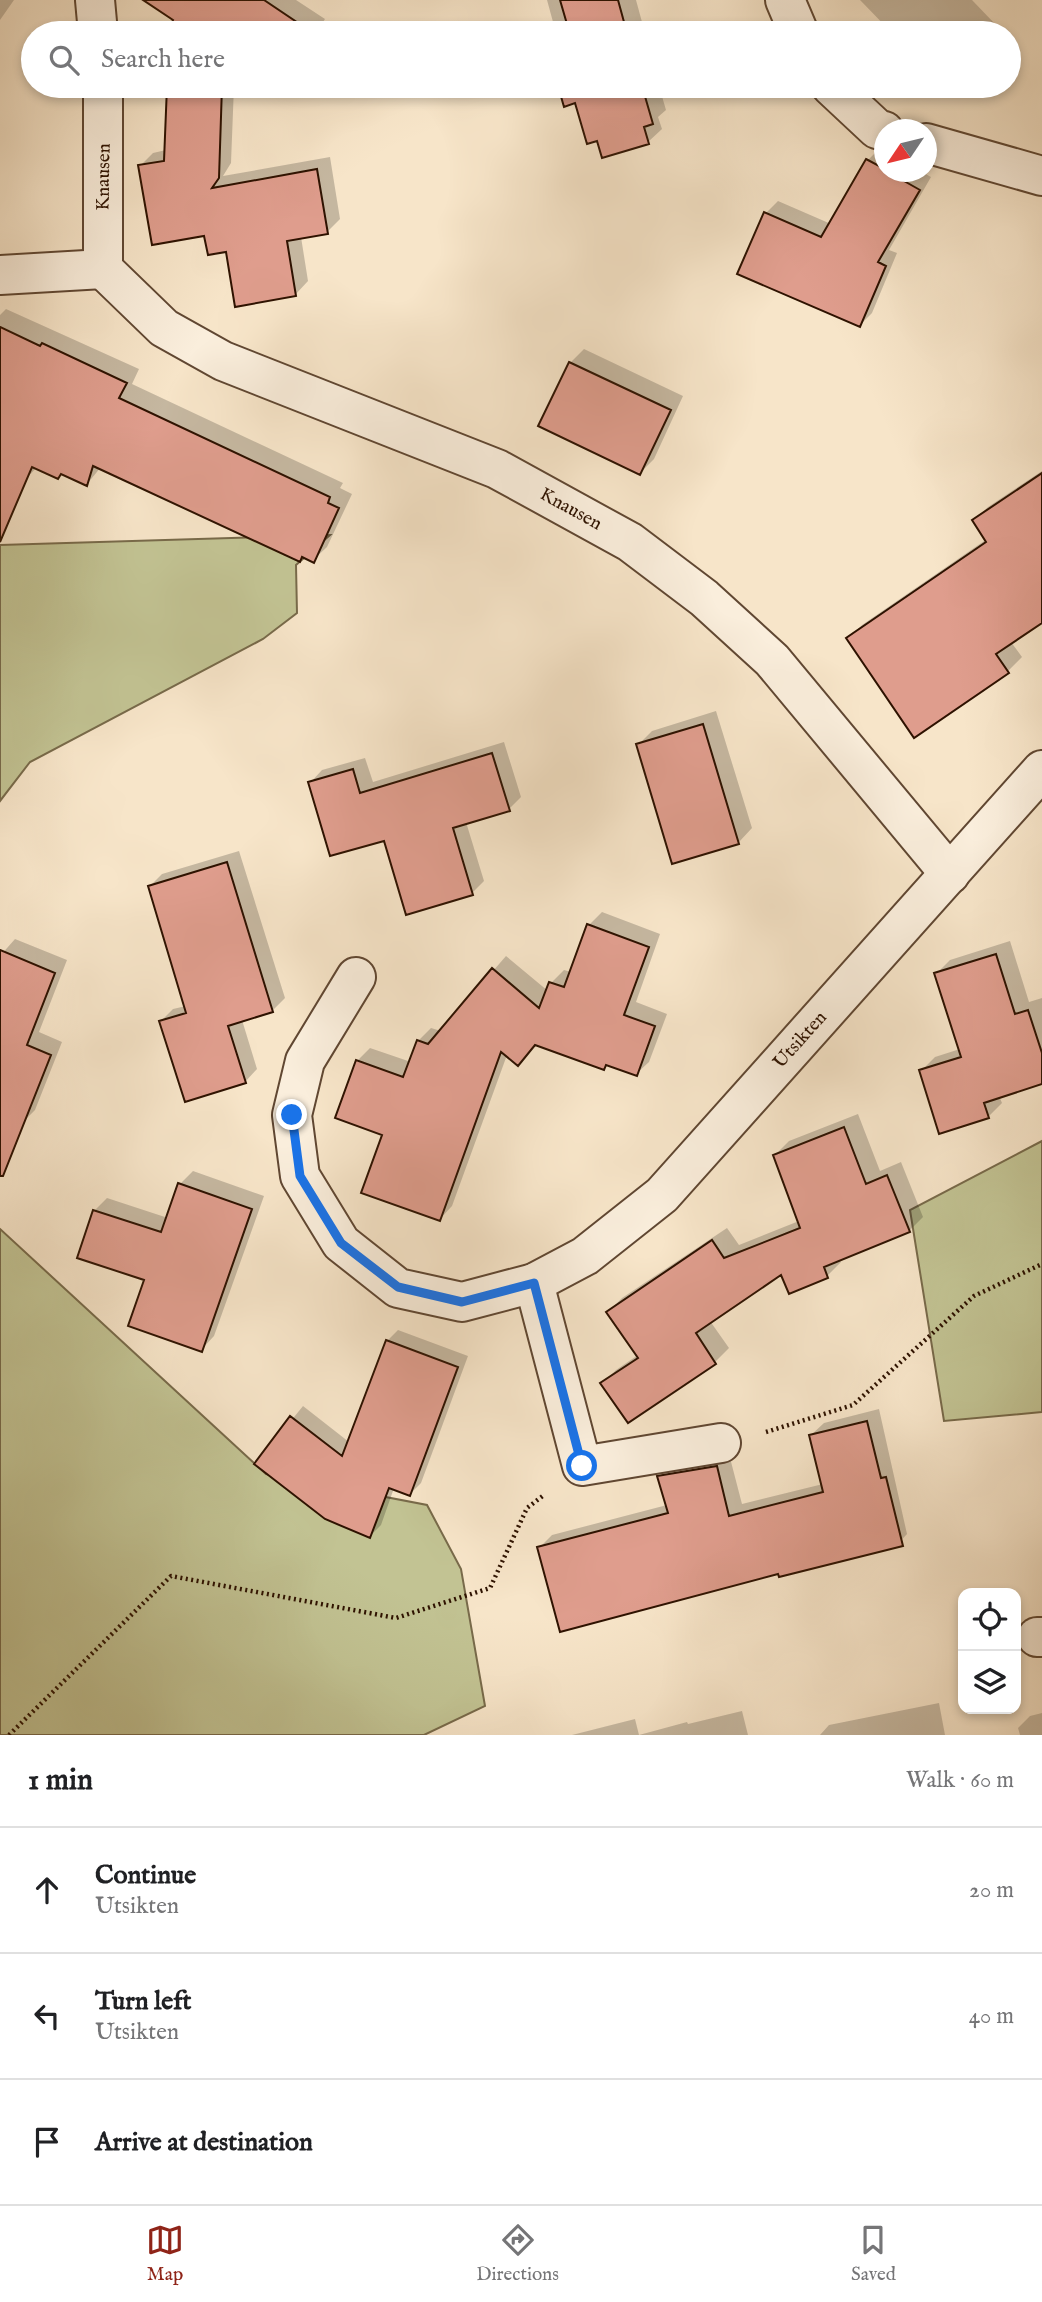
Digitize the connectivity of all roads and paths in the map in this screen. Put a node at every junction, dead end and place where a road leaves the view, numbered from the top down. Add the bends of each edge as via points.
1 (95, 0) edge
2 (785, 0) edge
3 (98, 21) edge
4 (794, 21) edge
5 (103, 98) edge
6 (844, 98) edge
7 (874, 126) edge
8 (937, 146) edge
9 (1042, 176) edge
10 (103, 269) junction
11 (0, 275) edge
12 (1042, 770) edge
13 (950, 874) junction
14 (356, 977) dead end
15 (1042, 1264) edge
16 (534, 1283) junction
17 (722, 1443) joint
18 (582, 1466) junction
19 (9, 1735) edge

1 - 3 street
2 - 4 street
5 - 10 street, Knausen
6 - 7 street
8 - 9 street
10 - 11 street
10 - 13 street, Knausen via 164,328 223,361 497,469 630,542 704,598 772,660
12 - 13 street, Utsikten
13 - 16 street, Utsikten via 662,1195 585,1256
14 - 16 street, Utsikten via 305,1061 292,1115 300,1176 341,1243 398,1287 462,1302
15 - 17 path via 974,1296 853,1405
16 - 18 street
17 - 18 street
18 - 19 path via 527,1508 490,1588 396,1618 171,1576

